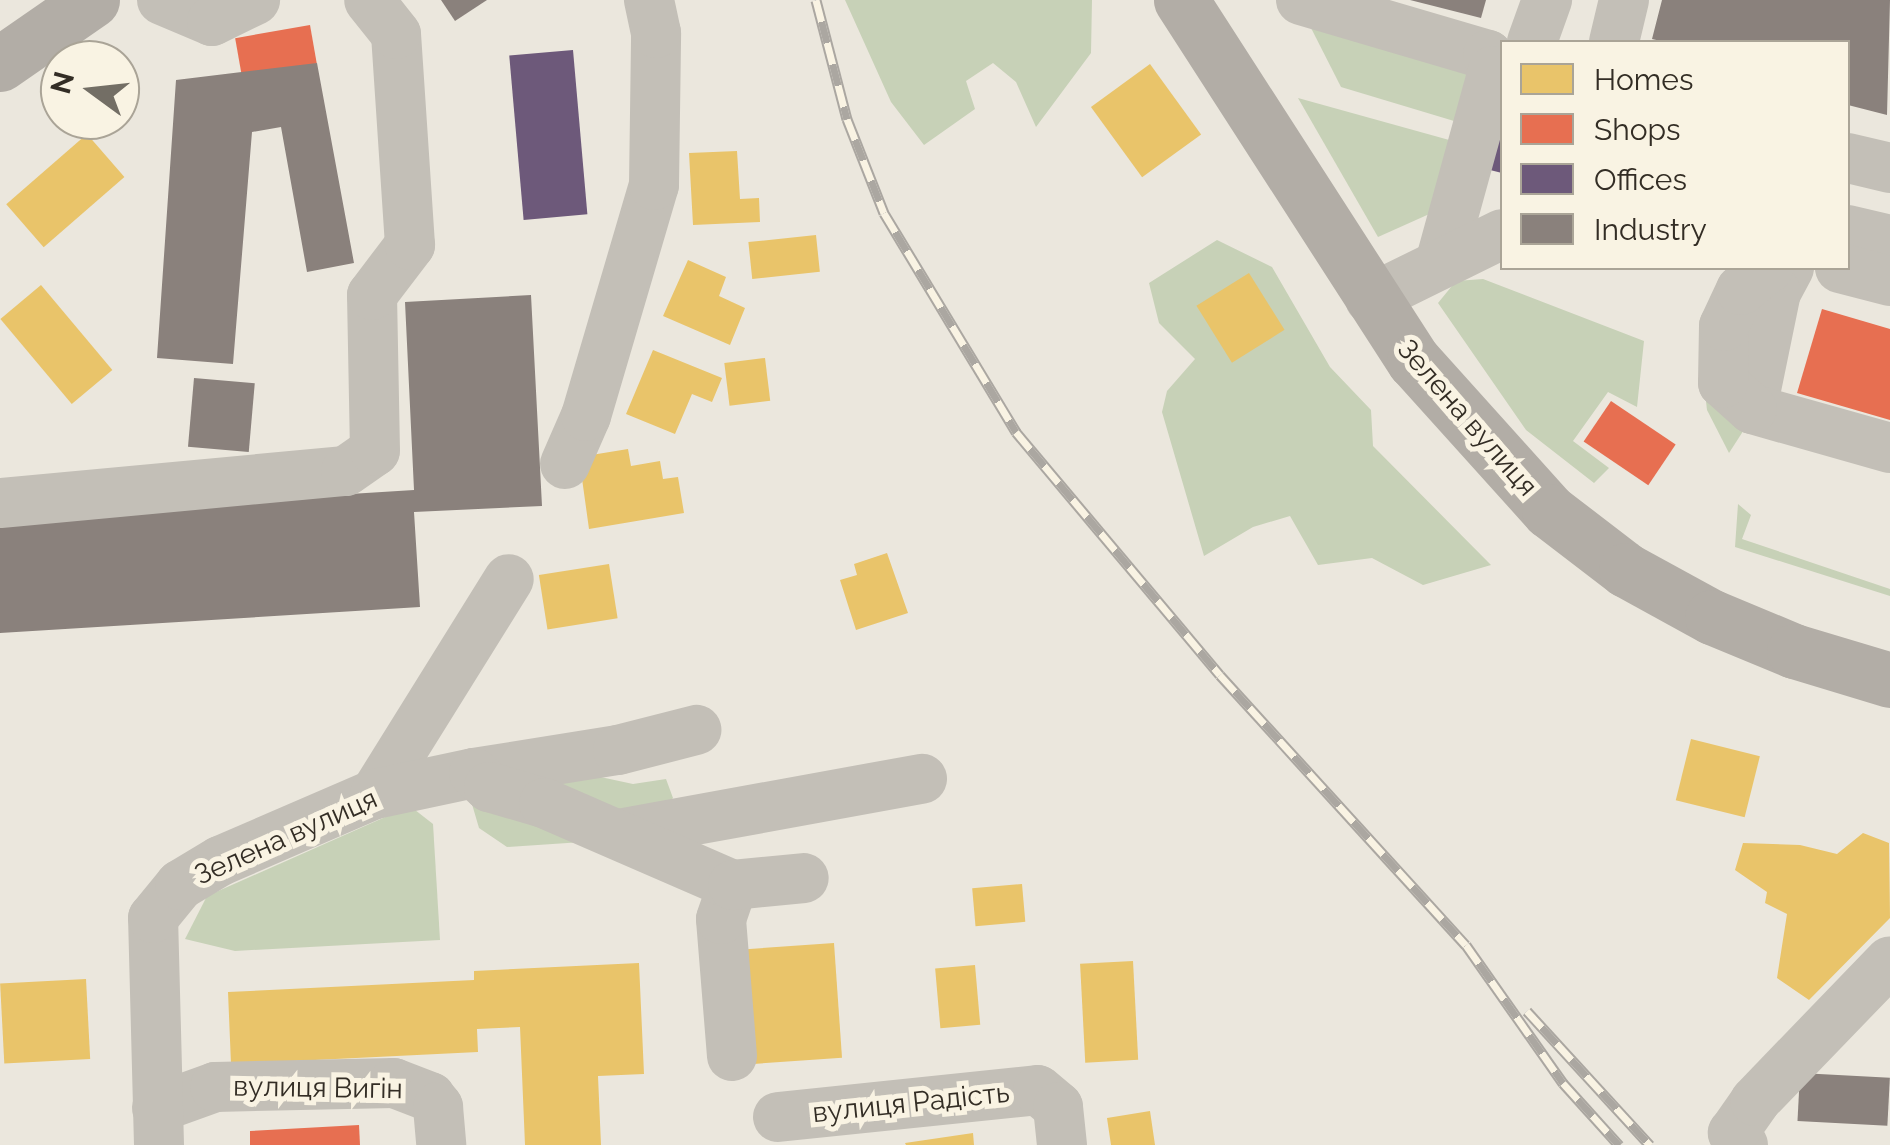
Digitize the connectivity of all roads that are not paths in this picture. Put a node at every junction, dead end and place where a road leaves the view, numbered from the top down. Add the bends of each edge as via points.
1 (92, 0) edge
2 (162, 0) edge
3 (255, 0) edge
4 (369, 0) edge
5 (648, 0) edge
6 (1181, 0) edge
7 (1302, 0) edge
8 (1547, 0) edge
9 (1624, 0) edge
10 (1521, 40) edge
11 (1614, 40) edge
12 (1500, 57) edge
13 (0, 64) edge
14 (1500, 86) edge
15 (1850, 158) edge
16 (1890, 168) edge
17 (1850, 230) edge
18 (1500, 235) edge
19 (1890, 240) edge
20 (1440, 264) junction
21 (1766, 270) edge
22 (1788, 270) edge
23 (1848, 270) edge
24 (1890, 281) edge
25 (1370, 299) junction
26 (1752, 409) junction
27 (1890, 448) edge
28 (564, 464) dead end
29 (0, 503) edge
30 (510, 579) dead end
31 (1890, 680) edge
32 (696, 730) dead end
33 (922, 779) dead end
34 (482, 780) junction
35 (374, 794) junction
36 (618, 834) junction
37 (804, 878) dead end
38 (733, 885) junction
39 (1890, 962) edge
40 (732, 1056) dead end
41 (778, 1117) dead end
42 (158, 1126) edge
43 (441, 1145) edge
44 (1062, 1145) edge
45 (1743, 1145) edge

1 - 13 main road
2 - 3 street via 212,22
4 - 29 street via 396,34 410,246 372,296 376,451 346,471
5 - 28 street via 656,34 654,186 586,416
6 - 25 main road, Зелена вулиця
7 - 12 street
8 - 10 street
9 - 11 street
14 - 20 street
15 - 16 street
17 - 19 street
18 - 20 street
20 - 25 street
21 - 26 street via 1741,290 1724,326 1723,383
22 - 26 street via 1776,292
23 - 24 street
25 - 31 main road, Зелена вулиця via 1480,440 1587,542 1726,623
26 - 27 street
30 - 35 street
32 - 34 street, Зелена вулиця
33 - 36 street
34 - 35 street, Зелена вулиця
34 - 36 street
35 - 42 street, Зелена вулиця via 220,861 180,885 153,918
36 - 38 street
37 - 38 street
38 - 40 street via 721,919
39 - 45 street via 1755,1100 1734,1133
41 - 44 street, вулиця Радість via 1038,1090 1058,1107
42 - 43 street, вулиця Вигін via 215,1088 394,1084 430,1097 438,1107

